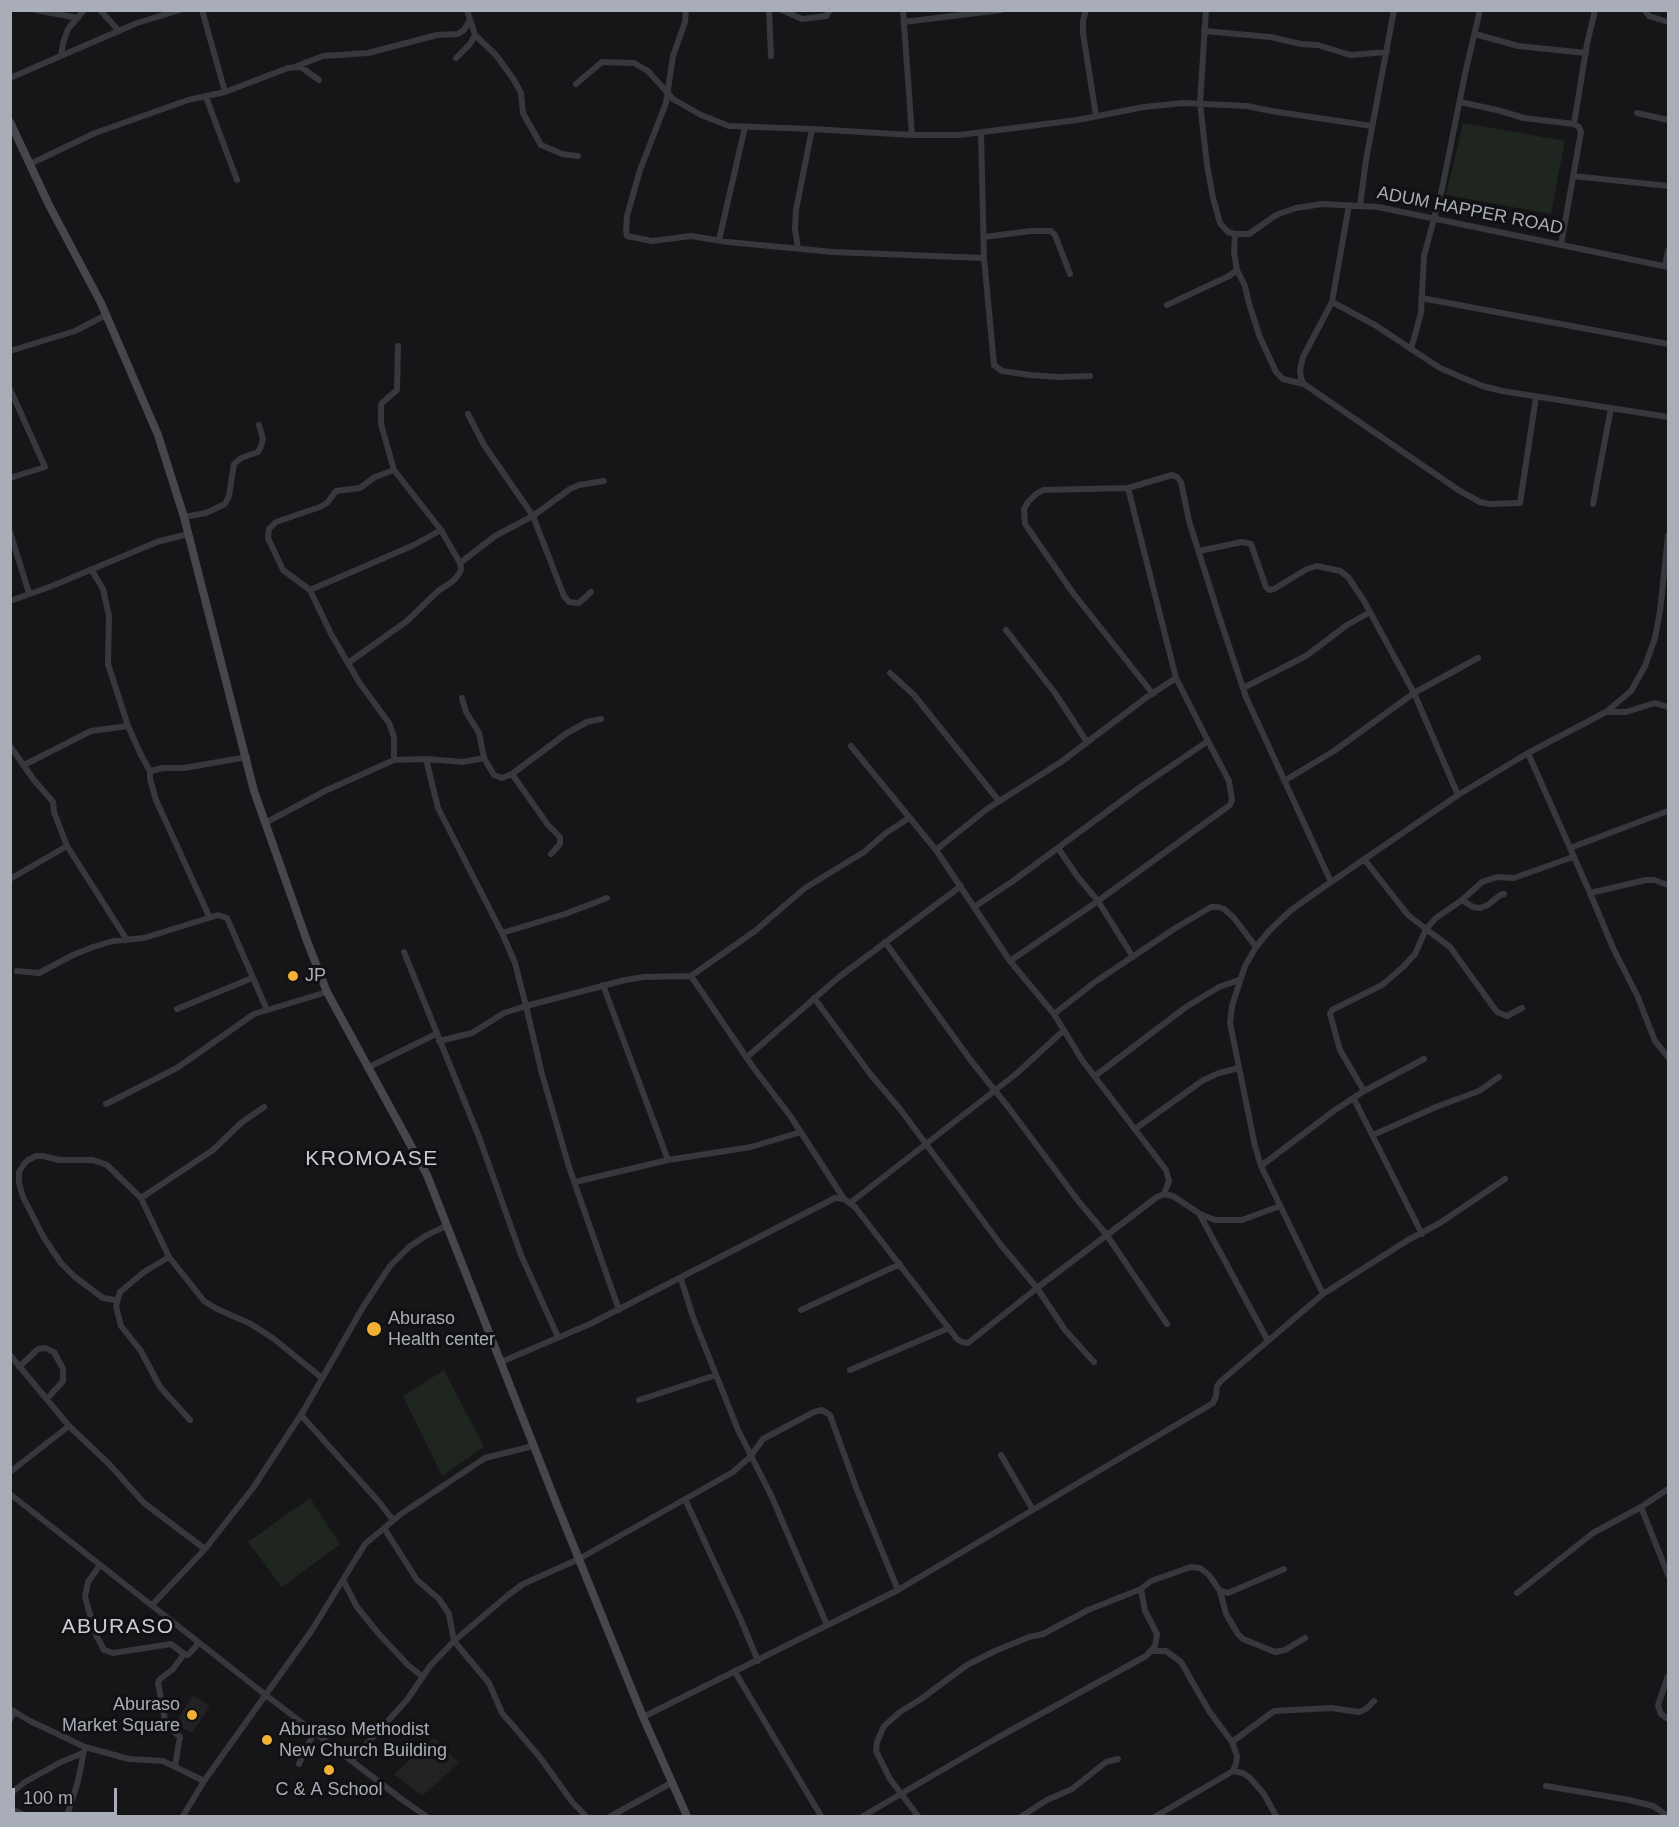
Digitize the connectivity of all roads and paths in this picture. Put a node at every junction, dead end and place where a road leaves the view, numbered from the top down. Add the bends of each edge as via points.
1 (36, 10) edge
2 (84, 10) edge
3 (100, 10) edge
4 (180, 10) edge
5 (467, 10) edge
6 (686, 10) edge
7 (769, 10) edge
8 (782, 10) edge
9 (830, 10) edge
10 (903, 10) edge
11 (1001, 10) edge
12 (1086, 10) edge
13 (1206, 10) edge
14 (1394, 10) edge
15 (1480, 10) edge
16 (1595, 10) edge
17 (1645, 10) edge
18 (202, 11) edge
19 (78, 18) junction
20 (470, 20) junction
21 (904, 22) junction
22 (1668, 22) edge
23 (119, 31) junction
24 (1204, 32) junction
25 (1475, 34) junction
26 (475, 35) junction
27 (1387, 52) junction
28 (1586, 53) junction
29 (61, 56) junction
30 (771, 57) dead end
31 (456, 58) dead end
32 (297, 67) junction
33 (10, 78) edge
34 (319, 80) dead end
35 (576, 84) dead end
36 (225, 92) junction
37 (667, 94) junction
38 (206, 97) junction
39 (1460, 102) junction
40 (1200, 103) junction
41 (1636, 113) dead end
42 (1096, 116) junction
43 (1668, 120) edge
44 (10, 122) edge
45 (1574, 124) junction
46 (1372, 126) junction
47 (745, 127) junction
48 (812, 129) junction
49 (981, 132) junction
50 (912, 135) junction
51 (578, 156) dead end
52 (30, 164) junction
53 (1574, 176) junction
54 (237, 180) dead end
55 (1668, 186) edge
56 (1348, 205) junction
57 (1360, 206) junction
58 (1435, 218) junction
59 (1235, 234) junction
60 (984, 237) junction
61 (719, 240) junction
62 (1561, 245) junction
63 (798, 249) junction
64 (1668, 250) edge
65 (984, 258) junction
66 (1667, 267) edge
67 (1237, 270) junction
68 (1070, 274) dead end
69 (1421, 298) junction
70 (1332, 302) junction
71 (1167, 305) dead end
72 (106, 315) junction
73 (1668, 344) edge
74 (398, 346) dead end
75 (1411, 349) junction
76 (10, 351) edge
77 (1090, 376) dead end
78 (1304, 384) junction
79 (10, 388) edge
80 (1536, 397) junction
81 (1611, 408) junction
82 (468, 414) dead end
83 (1668, 417) edge
84 (259, 425) dead end
85 (394, 470) junction
86 (10, 478) edge
87 (604, 481) dead end
88 (1128, 488) junction
89 (1593, 504) dead end
90 (533, 516) junction
91 (184, 517) junction
92 (441, 530) junction
93 (10, 532) edge
94 (188, 534) junction
95 (1668, 536) edge
96 (1198, 551) junction
97 (460, 563) junction
98 (91, 569) junction
99 (1666, 569) edge
100 (310, 590) junction
101 (591, 592) dead end
102 (29, 593) junction
103 (10, 601) edge
104 (1370, 612) junction
105 (1006, 630) dead end
106 (1478, 658) dead end
107 (348, 663) junction
108 (890, 673) dead end
109 (1176, 678) junction
110 (1243, 688) junction
111 (1414, 693) junction
112 (1153, 694) junction
113 (462, 698) dead end
114 (1668, 707) edge
115 (1606, 711) junction
116 (601, 719) dead end
117 (128, 726) junction
118 (1087, 741) junction
119 (1208, 741) junction
120 (10, 746) edge
121 (851, 746) dead end
122 (1528, 753) junction
123 (247, 757) junction
124 (484, 758) junction
125 (426, 759) junction
126 (394, 760) junction
127 (24, 765) junction
128 (150, 771) junction
129 (512, 774) junction
130 (1284, 781) junction
131 (1458, 795) junction
132 (999, 801) junction
133 (1668, 811) edge
134 (909, 818) junction
135 (265, 823) junction
136 (67, 846) junction
137 (1058, 848) junction
138 (1570, 848) junction
139 (936, 850) junction
140 (551, 854) dead end
141 (1573, 857) junction
142 (1364, 859) junction
143 (11, 878) edge
144 (1331, 882) junction
145 (1668, 885) edge
146 (962, 886) junction
147 (1590, 893) junction
148 (1504, 894) dead end
149 (606, 898) dead end
150 (1462, 900) junction
151 (1098, 902) junction
152 (974, 907) junction
153 (209, 916) junction
154 (1426, 929) junction
155 (502, 933) junction
156 (127, 940) junction
157 (885, 942) junction
158 (1256, 947) junction
159 (404, 952) dead end
160 (1133, 957) junction
161 (1010, 961) junction
162 (17, 971) dead end
163 (691, 976) junction
164 (252, 978) junction
165 (1239, 980) junction
166 (603, 985) junction
167 (327, 992) junction
168 (814, 998) junction
169 (525, 1006) junction
170 (1522, 1008) dead end
171 (177, 1009) dead end
172 (267, 1010) junction
173 (1053, 1014) junction
174 (1063, 1031) junction
175 (436, 1034) junction
176 (439, 1041) junction
177 (747, 1057) junction
178 (1668, 1057) edge
179 (1424, 1059) dead end
180 (367, 1068) junction
181 (1239, 1068) junction
182 (1095, 1076) junction
183 (1499, 1077) dead end
184 (994, 1090) junction
185 (1364, 1092) junction
186 (1354, 1099) junction
187 (106, 1104) dead end
188 (264, 1107) dead end
189 (1135, 1129) junction
190 (801, 1132) junction
191 (1373, 1135) junction
192 (926, 1145) junction
193 (668, 1160) junction
194 (1262, 1166) junction
195 (1505, 1179) dead end
196 (574, 1182) junction
197 (1164, 1194) junction
198 (141, 1198) junction
199 (844, 1199) junction
200 (850, 1203) junction
201 (1280, 1206) junction
202 (1200, 1214) junction
203 (446, 1226) junction
204 (1106, 1234) junction
205 (1422, 1234) junction
206 (169, 1257) junction
207 (900, 1264) junction
208 (681, 1279) junction
209 (1037, 1288) junction
210 (1323, 1294) junction
211 (116, 1300) junction
212 (619, 1310) junction
213 (801, 1310) dead end
214 (1167, 1324) dead end
215 (949, 1328) junction
216 (558, 1337) junction
217 (1268, 1341) junction
218 (10, 1355) edge
219 (501, 1362) junction
220 (1094, 1362) dead end
221 (19, 1367) junction
222 (850, 1370) dead end
223 (716, 1375) junction
224 (322, 1378) junction
225 (47, 1399) junction
226 (639, 1400) dead end
227 (301, 1415) junction
228 (190, 1420) dead end
229 (69, 1426) junction
230 (533, 1446) junction
231 (1000, 1455) dead end
232 (750, 1457) junction
233 (10, 1472) edge
234 (1668, 1489) edge
235 (10, 1494) edge
236 (685, 1499) junction
237 (1641, 1507) junction
238 (1033, 1510) junction
239 (393, 1520) junction
240 (384, 1528) junction
241 (205, 1549) junction
242 (579, 1559) junction
243 (100, 1565) junction
244 (1284, 1569) dead end
245 (1668, 1575) edge
246 (343, 1580) junction
247 (1142, 1588) junction
248 (898, 1590) junction
249 (1220, 1591) junction
250 (1516, 1593) dead end
251 (153, 1604) junction
252 (827, 1625) junction
253 (1305, 1638) dead end
254 (454, 1641) junction
255 (199, 1643) junction
256 (1152, 1651) junction
257 (184, 1654) junction
258 (758, 1661) junction
259 (735, 1672) junction
260 (1668, 1676) edge
261 (423, 1677) junction
262 (267, 1695) junction
263 (1374, 1701) dead end
264 (12, 1710) edge
265 (643, 1717) junction
266 (1668, 1719) edge
267 (10, 1720) edge
268 (314, 1732) junction
269 (1232, 1742) junction
270 (84, 1750) junction
271 (1118, 1759) dead end
272 (351, 1761) junction
273 (298, 1764) dead end
274 (175, 1766) junction
275 (1233, 1771) junction
276 (204, 1781) junction
277 (673, 1782) junction
278 (1546, 1786) dead end
279 (10, 1794) edge
280 (901, 1794) junction
281 (10, 1808) edge
282 (27, 1816) edge
283 (67, 1816) edge
284 (183, 1816) edge
285 (426, 1816) edge
286 (586, 1816) edge
287 (611, 1816) edge
288 (687, 1816) edge
289 (821, 1816) edge
290 (863, 1816) edge
291 (918, 1816) edge
292 (1022, 1816) edge
293 (1156, 1816) edge
294 (1276, 1816) edge
295 (1668, 1816) edge

1 - 19 street
2 - 19 street
3 - 23 street
4 - 23 street
5 - 20 street
6 - 37 street
7 - 30 street
8 - 9 street via 802,19 826,16
10 - 21 street
11 - 21 street
12 - 42 street via 1083,33
13 - 24 street
14 - 27 street
15 - 25 street
16 - 28 street
17 - 22 street via 1649,16
18 - 36 street
19 - 29 street via 68,29
20 - 26 street
20 - 32 street via 458,34 437,35 368,53 323,56
21 - 50 street
23 - 29 street
24 - 27 street via 1270,37 1350,55
24 - 40 street
25 - 28 street via 1518,46
25 - 39 street
26 - 31 street
26 - 51 street via 514,80 521,93 523,113 538,141 553,151
27 - 46 street
28 - 45 street
29 - 33 street
32 - 34 street
32 - 36 street
35 - 37 street via 602,62 634,63 648,71
36 - 38 street
37 - 47 street via 714,120
37 - 61 street via 639,170 627,216 627,236 652,241 691,236
38 - 52 street via 95,133
38 - 54 street
39 - 45 street via 1524,118
39 - 58 street
40 - 42 street
40 - 46 street via 1247,106
40 - 59 street via 1213,198 1220,223
41 - 43 street
42 - 49 street
44 - 52 street
45 - 53 street via 1581,132
46 - 57 street
47 - 48 street
47 - 61 street
48 - 50 street
48 - 63 street via 796,210
49 - 50 street
49 - 60 street
52 - 72 street
53 - 55 street
53 - 62 street
56 - 57 street, ADUM HAPPER ROAD
56 - 59 street, ADUM HAPPER ROAD via 1322,204 1286,210 1250,234
56 - 70 street
57 - 58 street, ADUM HAPPER ROAD
58 - 62 street, ADUM HAPPER ROAD
58 - 69 street via 1424,256
59 - 67 street
60 - 65 street
60 - 68 street via 1051,231
61 - 63 street
62 - 66 street, ADUM HAPPER ROAD
63 - 65 street
64 - 66 street
65 - 77 street via 992,358 997,369 1050,377
67 - 71 street
67 - 78 street via 1276,372 1283,379
69 - 73 street
69 - 75 street
70 - 75 street
70 - 78 street via 1304,357 1300,369
72 - 76 street via 75,331
72 - 91 street via 158,435
74 - 85 street via 397,390 381,406 381,424
75 - 80 street via 1440,368 1482,386
78 - 80 street via 1460,491 1490,504 1520,503
79 - 86 street via 45,467
80 - 81 street
81 - 83 street
81 - 89 street
82 - 90 street via 484,445
84 - 91 street via 261,446 258,452 234,464 225,504
85 - 92 street
85 - 100 street via 360,488 336,491 327,503 272,524 268,538 282,567
87 - 90 street via 570,489
88 - 96 street via 1172,475 1177,477
88 - 109 street
88 - 112 street via 1043,490 1028,502 1023,514 1025,524 1073,593
90 - 97 street via 495,536
90 - 101 street via 564,596 579,603
91 - 94 street
92 - 97 street
92 - 100 street
93 - 102 street
94 - 98 street
94 - 123 street
95 - 99 street
96 - 104 street via 1242,542 1251,544 1269,590 1317,566 1340,571
96 - 110 street
97 - 107 street via 459,574 453,581 407,621
98 - 102 street
98 - 117 street via 103,589 109,616 108,664
99 - 115 street via 1645,666 1631,691
100 - 107 street
102 - 103 street
104 - 110 street via 1306,656
104 - 111 street
105 - 118 street
106 - 111 street
107 - 126 street via 388,723 394,737
108 - 132 street via 926,709
109 - 112 street
109 - 119 street
110 - 130 street
111 - 130 street via 1334,751
111 - 131 street
112 - 118 street
113 - 124 street via 479,733
114 - 115 street via 1655,703 1626,712
115 - 122 street
116 - 129 street via 567,733
117 - 127 street via 91,731
117 - 128 street
118 - 132 street
119 - 137 street
119 - 151 street via 1228,781 1230,805
120 - 127 street
121 - 134 street
122 - 131 street
122 - 138 street
123 - 128 street
123 - 135 street
124 - 125 street via 463,762
124 - 129 street via 494,775 502,778
125 - 126 street
125 - 155 street via 438,808
126 - 135 street
127 - 136 street via 53,802
128 - 153 street via 156,800
129 - 140 street via 560,837 560,844
130 - 144 street
131 - 142 street
132 - 139 street
133 - 138 street
134 - 139 street
134 - 163 street via 864,852 805,888 755,931
135 - 167 street
136 - 143 street
136 - 156 street
137 - 151 street
137 - 152 street
138 - 141 street
139 - 146 street
141 - 147 street
141 - 150 street via 1514,878 1482,882
142 - 144 street
142 - 154 street via 1408,915
144 - 158 street via 1290,911
145 - 147 street via 1646,880
146 - 152 street
146 - 157 street
147 - 178 street via 1655,1041
148 - 150 street via 1480,908
149 - 155 street
150 - 154 street
151 - 160 street
151 - 161 street
152 - 161 street
153 - 156 street
153 - 164 street via 227,918
154 - 170 street via 1449,947 1497,1012 1507,1016
154 - 185 street via 1415,954 1403,967 1330,1014 1340,1050
155 - 169 street via 515,963
156 - 162 street via 93,947 39,973
157 - 168 street
157 - 184 street
158 - 160 street via 1224,909 1211,907
158 - 165 street
159 - 175 street
160 - 173 street
161 - 173 street
163 - 166 street via 644,976
163 - 177 street
164 - 171 street
164 - 172 street
165 - 181 street via 1230,1023
165 - 182 street via 1186,1007
166 - 169 street
166 - 193 street
167 - 172 street
167 - 180 street
168 - 177 street
168 - 192 street
169 - 176 street via 504,1013 472,1033
169 - 196 street
172 - 187 street via 254,1014 177,1068
173 - 174 street
174 - 182 street
174 - 184 street
175 - 176 street
175 - 180 street
176 - 216 street via 479,1137 521,1255
177 - 190 street
179 - 185 street
180 - 203 street via 427,1175
181 - 189 street via 1202,1081
181 - 194 street
182 - 189 street
183 - 191 street via 1479,1091
184 - 192 street
184 - 204 street
185 - 186 street
186 - 191 street
186 - 194 street
188 - 198 street via 213,1150
189 - 197 street via 1166,1170 1169,1181
190 - 193 street via 750,1146
190 - 199 street
191 - 205 street
192 - 200 street
192 - 209 street
193 - 196 street
194 - 201 street
195 - 205 street
196 - 212 street
197 - 202 street
197 - 204 street
198 - 206 street
198 - 211 street via 102,1162 36,1156 19,1172 23,1197 61,1263 103,1298
199 - 200 street
199 - 208 street via 825,1202
200 - 207 street
201 - 202 street via 1229,1222
201 - 210 street
202 - 217 street
203 - 219 street
203 - 224 street via 409,1247 390,1266
204 - 209 street
204 - 214 street
205 - 210 street
206 - 211 street via 129,1284
206 - 224 street via 204,1301 274,1339
207 - 213 street
207 - 215 street
208 - 212 street
208 - 223 street
209 - 215 street via 969,1343 962,1342
209 - 220 street via 1071,1338
210 - 217 street
211 - 228 street via 121,1326 141,1352 159,1387
212 - 216 street
215 - 222 street
216 - 219 street
217 - 238 street via 1219,1383 1213,1403
218 - 221 street
219 - 230 street
221 - 225 street
221 - 225 street via 38,1349 54,1352 63,1369 63,1381
223 - 226 street
223 - 232 street
224 - 227 street
225 - 229 street
227 - 239 street
227 - 241 street via 253,1488
229 - 233 street
229 - 241 street via 144,1503
230 - 239 street via 485,1458
230 - 242 street
231 - 238 street
232 - 236 street via 733,1472
232 - 248 street via 763,1439 774,1432 814,1412 822,1410 830,1415
232 - 252 street via 771,1495
234 - 237 street
235 - 243 street
236 - 242 street
236 - 258 street
237 - 245 street
237 - 250 street via 1593,1533
238 - 248 street
239 - 240 street
240 - 246 street via 365,1544
240 - 254 street via 417,1580 449,1614
241 - 251 street
242 - 254 street via 523,1584
242 - 265 street
243 - 251 street
243 - 257 street via 88,1582 85,1597 102,1647 113,1653 171,1644
244 - 249 street via 1234,1591
246 - 261 street via 357,1607 378,1633
246 - 262 street
247 - 249 street via 1191,1567 1209,1575
247 - 256 street via 1145,1611 1157,1634
247 - 280 street via 1088,1610 1043,1635 1012,1644 967,1665 900,1712 884,1726 876,1751
248 - 252 street
249 - 253 street via 1226,1614 1243,1639 1275,1652
251 - 255 street
252 - 258 street
254 - 261 street
254 - 286 street via 489,1683 502,1713
255 - 257 street via 188,1655
255 - 262 street
256 - 269 street via 1166,1651 1181,1662
256 - 280 street
257 - 274 street via 158,1683 166,1725 180,1737
258 - 259 street
259 - 265 street
259 - 289 street
260 - 266 street via 1658,1705
261 - 272 street
262 - 268 street
262 - 276 street
263 - 269 street via 1359,1712 1331,1708 1274,1711
264 - 267 street
264 - 270 street
265 - 277 street
268 - 272 street
268 - 273 street
269 - 275 street via 1237,1756
270 - 274 street
270 - 279 street
270 - 283 street
271 - 292 street via 1106,1762 1072,1789
272 - 285 street
274 - 276 street
275 - 293 street
275 - 294 street via 1250,1778
276 - 284 street
277 - 287 street
277 - 288 street
278 - 295 street via 1629,1800 1653,1806
280 - 290 street
280 - 291 street
281 - 282 street

